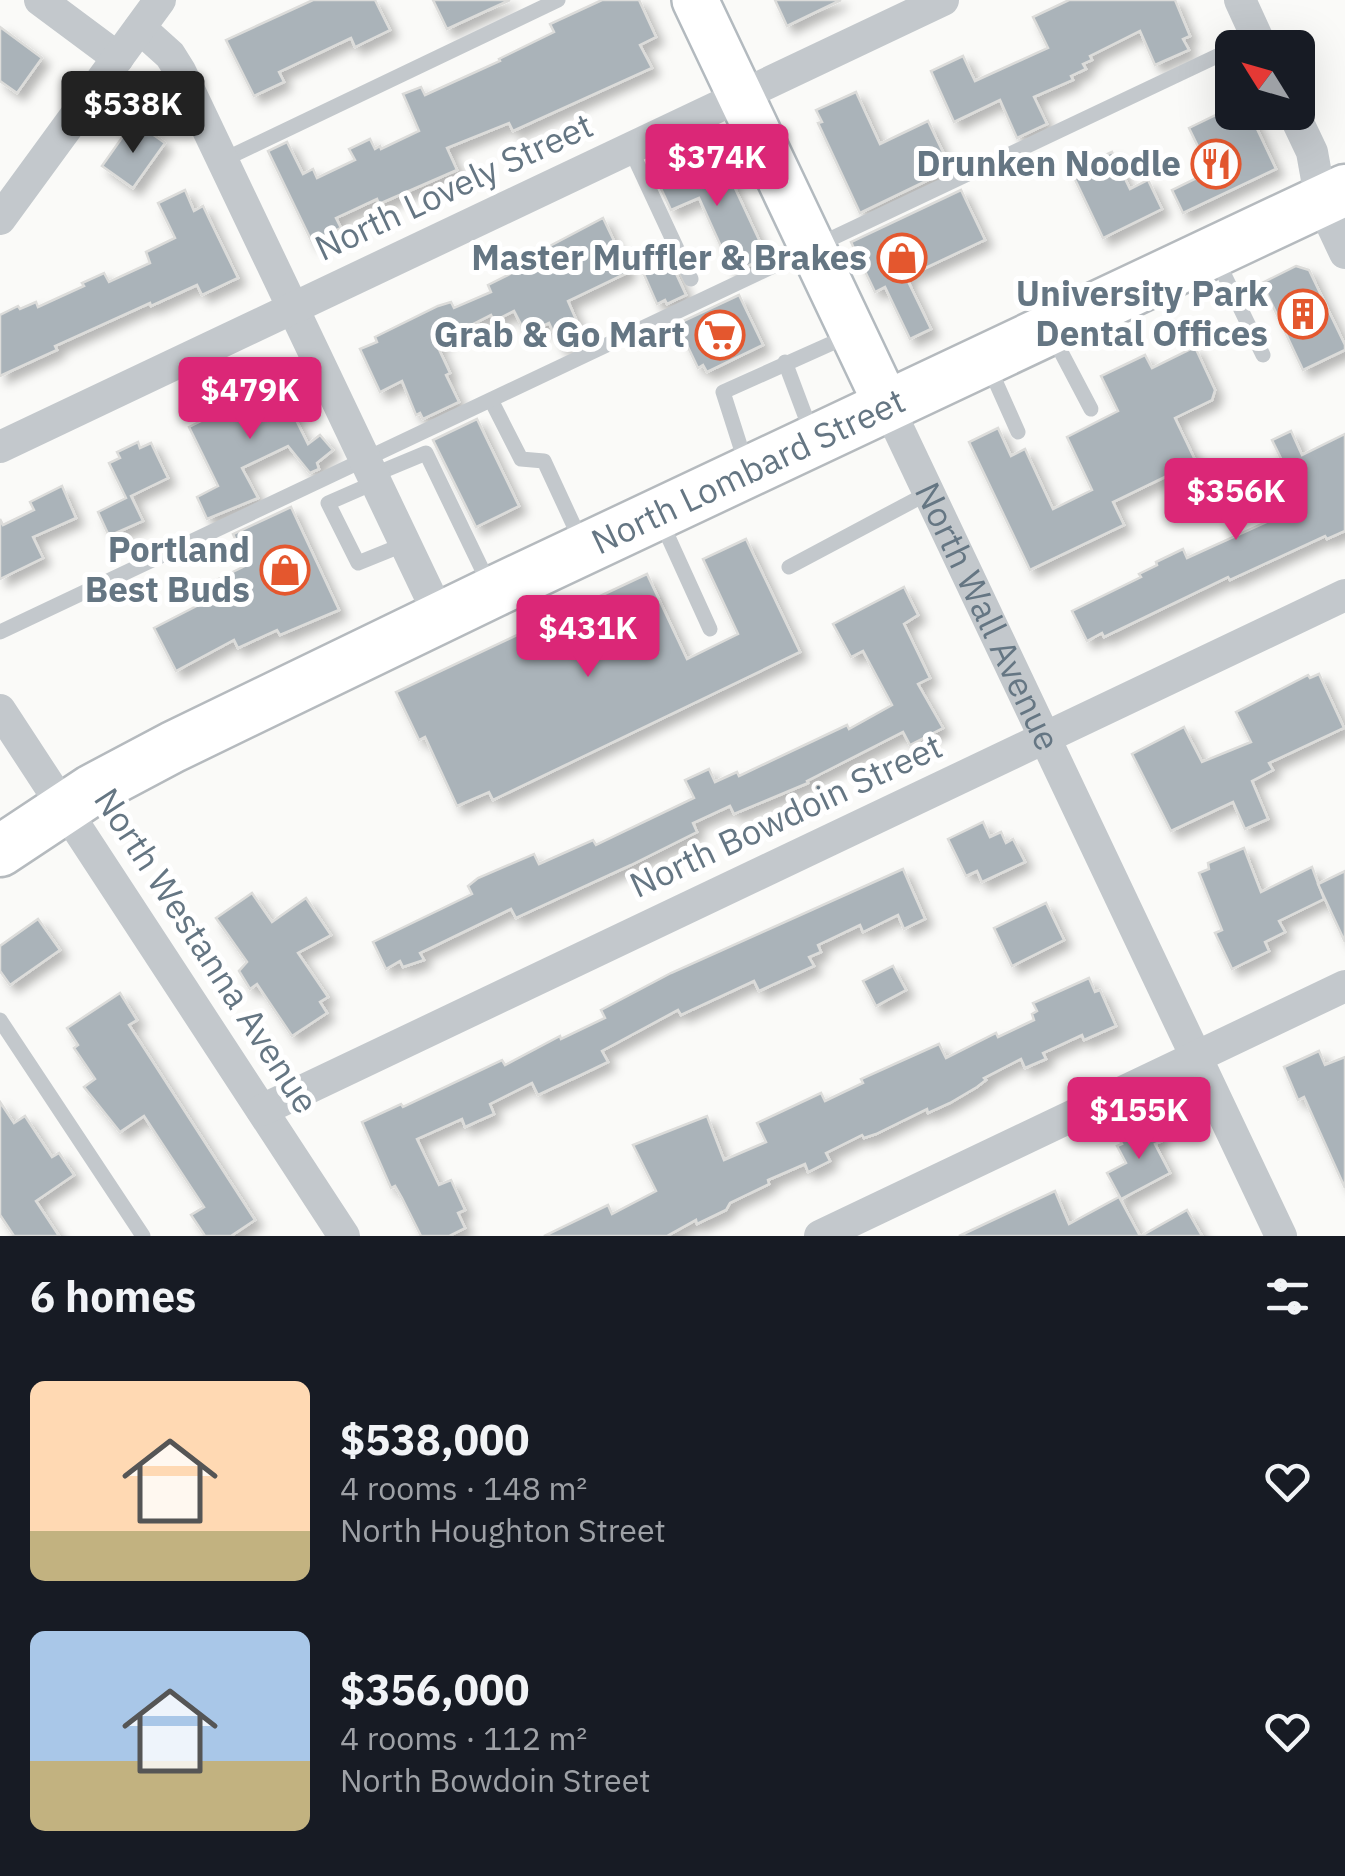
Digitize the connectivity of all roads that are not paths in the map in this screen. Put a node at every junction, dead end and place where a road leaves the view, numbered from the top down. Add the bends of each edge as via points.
1 (40, 0) edge
2 (160, 0) edge
3 (558, 0) edge
4 (696, 0) edge
5 (943, 0) edge
6 (1240, 0) edge
7 (140, 28) junction
8 (1245, 30) edge
9 (118, 58) junction
10 (1215, 60) edge
11 (740, 96) junction
12 (1302, 130) edge
13 (630, 148) junction
14 (223, 160) junction
15 (1333, 196) edge
16 (0, 220) edge
17 (813, 247) junction
18 (1213, 253) junction
19 (1345, 253) edge
20 (692, 279) dead end
21 (293, 308) junction
22 (1049, 330) junction
23 (854, 334) junction
24 (1263, 355) dead end
25 (986, 360) junction
26 (786, 362) junction
27 (491, 400) junction
28 (888, 407) junction
29 (1091, 409) dead end
30 (1018, 432) dead end
31 (815, 442) junction
32 (0, 448) edge
33 (372, 472) junction
34 (749, 472) junction
35 (928, 492) junction
36 (658, 514) junction
37 (405, 544) junction
38 (584, 549) junction
39 (788, 567) dead end
40 (493, 592) junction
41 (1345, 595) edge
42 (440, 617) junction
43 (710, 630) dead end
44 (0, 632) edge
45 (0, 710) edge
46 (1045, 736) junction
47 (64, 808) junction
48 (0, 851) edge
49 (1345, 986) edge
50 (0, 1020) edge
51 (1196, 1056) junction
52 (262, 1110) junction
53 (142, 1236) edge
54 (344, 1236) edge
55 (820, 1236) edge
56 (1282, 1236) edge

1 - 9 street
2 - 7 street
3 - 14 lane
4 - 11 street, North Wall Avenue
5 - 11 street, North Lovely Street
6 - 8 street
7 - 9 street
7 - 14 street via 170,55
9 - 16 street
10 - 17 lane
11 - 13 street, North Lovely Street
11 - 17 street, North Wall Avenue
12 - 15 street
13 - 20 lane
13 - 21 street, North Lovely Street
14 - 21 street
15 - 18 main road, North Lombard Street
15 - 19 street
17 - 23 street, North Wall Avenue
17 - 27 lane
18 - 22 main road, North Lombard Street
18 - 24 lane
21 - 32 street, North Lovely Street
21 - 33 street
22 - 25 main road, North Lombard Street
22 - 29 lane
23 - 26 lane
23 - 28 street, North Wall Avenue
25 - 28 main road, North Lombard Street
25 - 30 lane
26 - 31 lane
26 - 34 lane via 723,392
27 - 33 lane
27 - 38 lane via 521,460 544,461
28 - 31 main road, North Lombard Street
28 - 35 street, North Wall Avenue
31 - 34 main road, North Lombard Street
33 - 37 street
33 - 37 lane via 328,503 358,563
33 - 40 lane via 426,454
33 - 44 lane
34 - 36 main road, North Lombard Street
35 - 39 lane
35 - 46 street, North Wall Avenue
36 - 38 main road, North Lombard Street
36 - 43 lane
37 - 42 street
38 - 40 main road, North Lombard Street
40 - 42 main road, North Lombard Street
41 - 46 street, North Bowdoin Street
42 - 47 main road, North Lombard Street via 173,747
45 - 47 street, North Westanna Avenue
46 - 51 street, North Wall Avenue
46 - 52 street, North Bowdoin Street
47 - 48 main road, North Lombard Street
47 - 52 street, North Westanna Avenue
49 - 51 street
50 - 53 lane
51 - 55 street
51 - 56 street, North Wall Avenue
52 - 54 street, North Westanna Avenue

